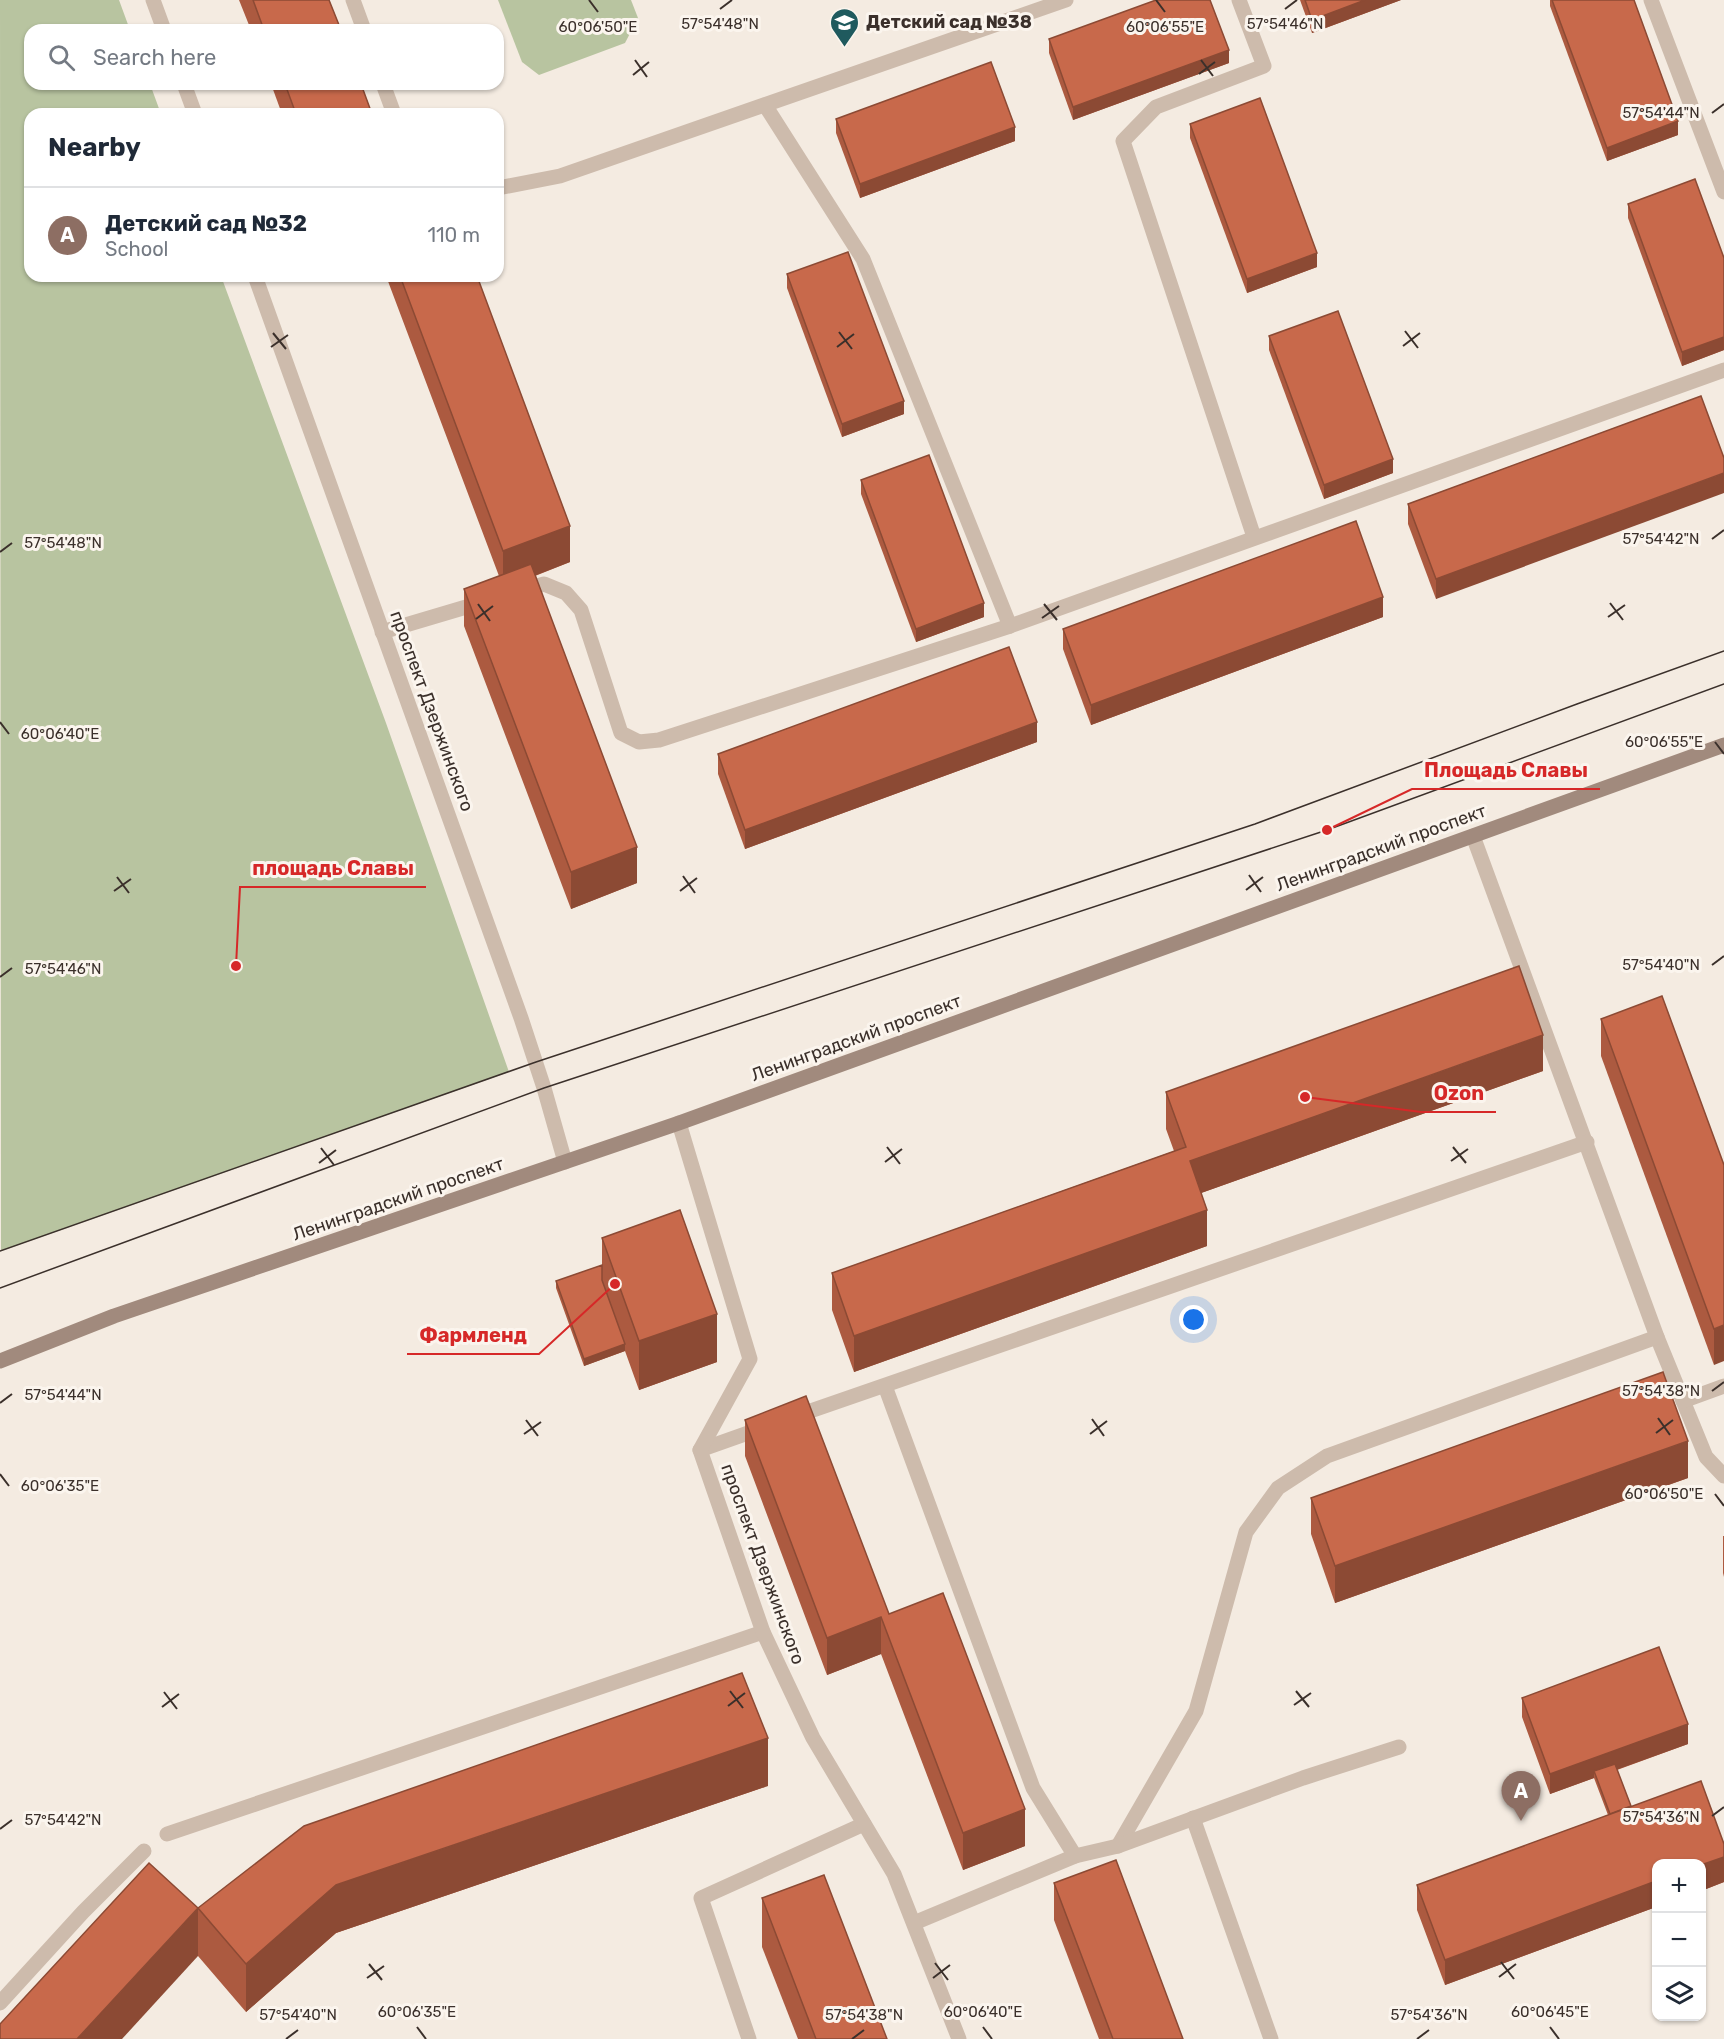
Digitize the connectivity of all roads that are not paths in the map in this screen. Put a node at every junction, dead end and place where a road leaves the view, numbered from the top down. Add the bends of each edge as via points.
1 (153, 0) edge
2 (353, 0) edge
3 (1066, 0) edge
4 (1239, 0) edge
5 (1651, 0) edge
6 (162, 24) edge
7 (362, 24) edge
8 (186, 90) edge
9 (386, 90) edge
10 (765, 105) junction
11 (193, 108) edge
12 (392, 108) edge
13 (504, 187) edge
14 (1724, 192) edge
15 (257, 282) edge
16 (1724, 370) edge
17 (1254, 537) junction
18 (1010, 626) junction
19 (382, 632) junction
20 (1724, 745) edge
21 (1473, 836) junction
22 (679, 1123) junction
23 (1587, 1142) junction
24 (565, 1162) junction
25 (1658, 1337) junction
26 (0, 1362) edge
27 (885, 1386) junction
28 (1724, 1386) edge
29 (1683, 1401) junction
30 (700, 1450) junction
31 (1724, 1476) edge
32 (763, 1632) junction
33 (1399, 1747) dead end
34 (1193, 1818) junction
35 (864, 1824) junction
36 (167, 1834) dead end
37 (1118, 1846) junction
38 (144, 1851) dead end
39 (1075, 1856) junction
40 (914, 1923) junction
41 (0, 2003) edge
42 (749, 2039) edge
43 (958, 2039) edge
44 (1271, 2039) edge

1 - 6 street
2 - 7 street
3 - 10 street
4 - 17 street via 1264,66 1156,107 1123,141
5 - 14 street
8 - 11 street
9 - 12 street
10 - 13 street via 560,176
10 - 18 street via 863,259
15 - 19 street, проспект Дзержинского
16 - 17 street
17 - 18 street
18 - 19 street via 659,740 639,742 621,733 581,610 566,593 544,584
19 - 24 street, проспект Дзержинского via 521,1018
20 - 21 main road, Ленинградский проспект
21 - 22 main road, Ленинградский проспект
21 - 23 street
22 - 24 main road, Ленинградский проспект
22 - 30 street, проспект Дзержинского via 750,1359
23 - 25 street
23 - 27 street
24 - 26 main road, Ленинградский проспект via 114,1316
25 - 29 street
25 - 37 street via 1327,1455 1278,1488 1246,1532 1197,1710
27 - 30 street
27 - 39 street via 1034,1788
28 - 29 street
29 - 31 street via 1706,1457
30 - 32 street, проспект Дзержинского
32 - 35 street, проспект Дзержинского via 813,1738
32 - 36 street
33 - 34 street
34 - 37 street
34 - 44 street
35 - 40 street, проспект Дзержинского via 894,1874
35 - 42 street via 701,1898
37 - 39 street
38 - 41 street
39 - 40 street
40 - 43 street, проспект Дзержинского

